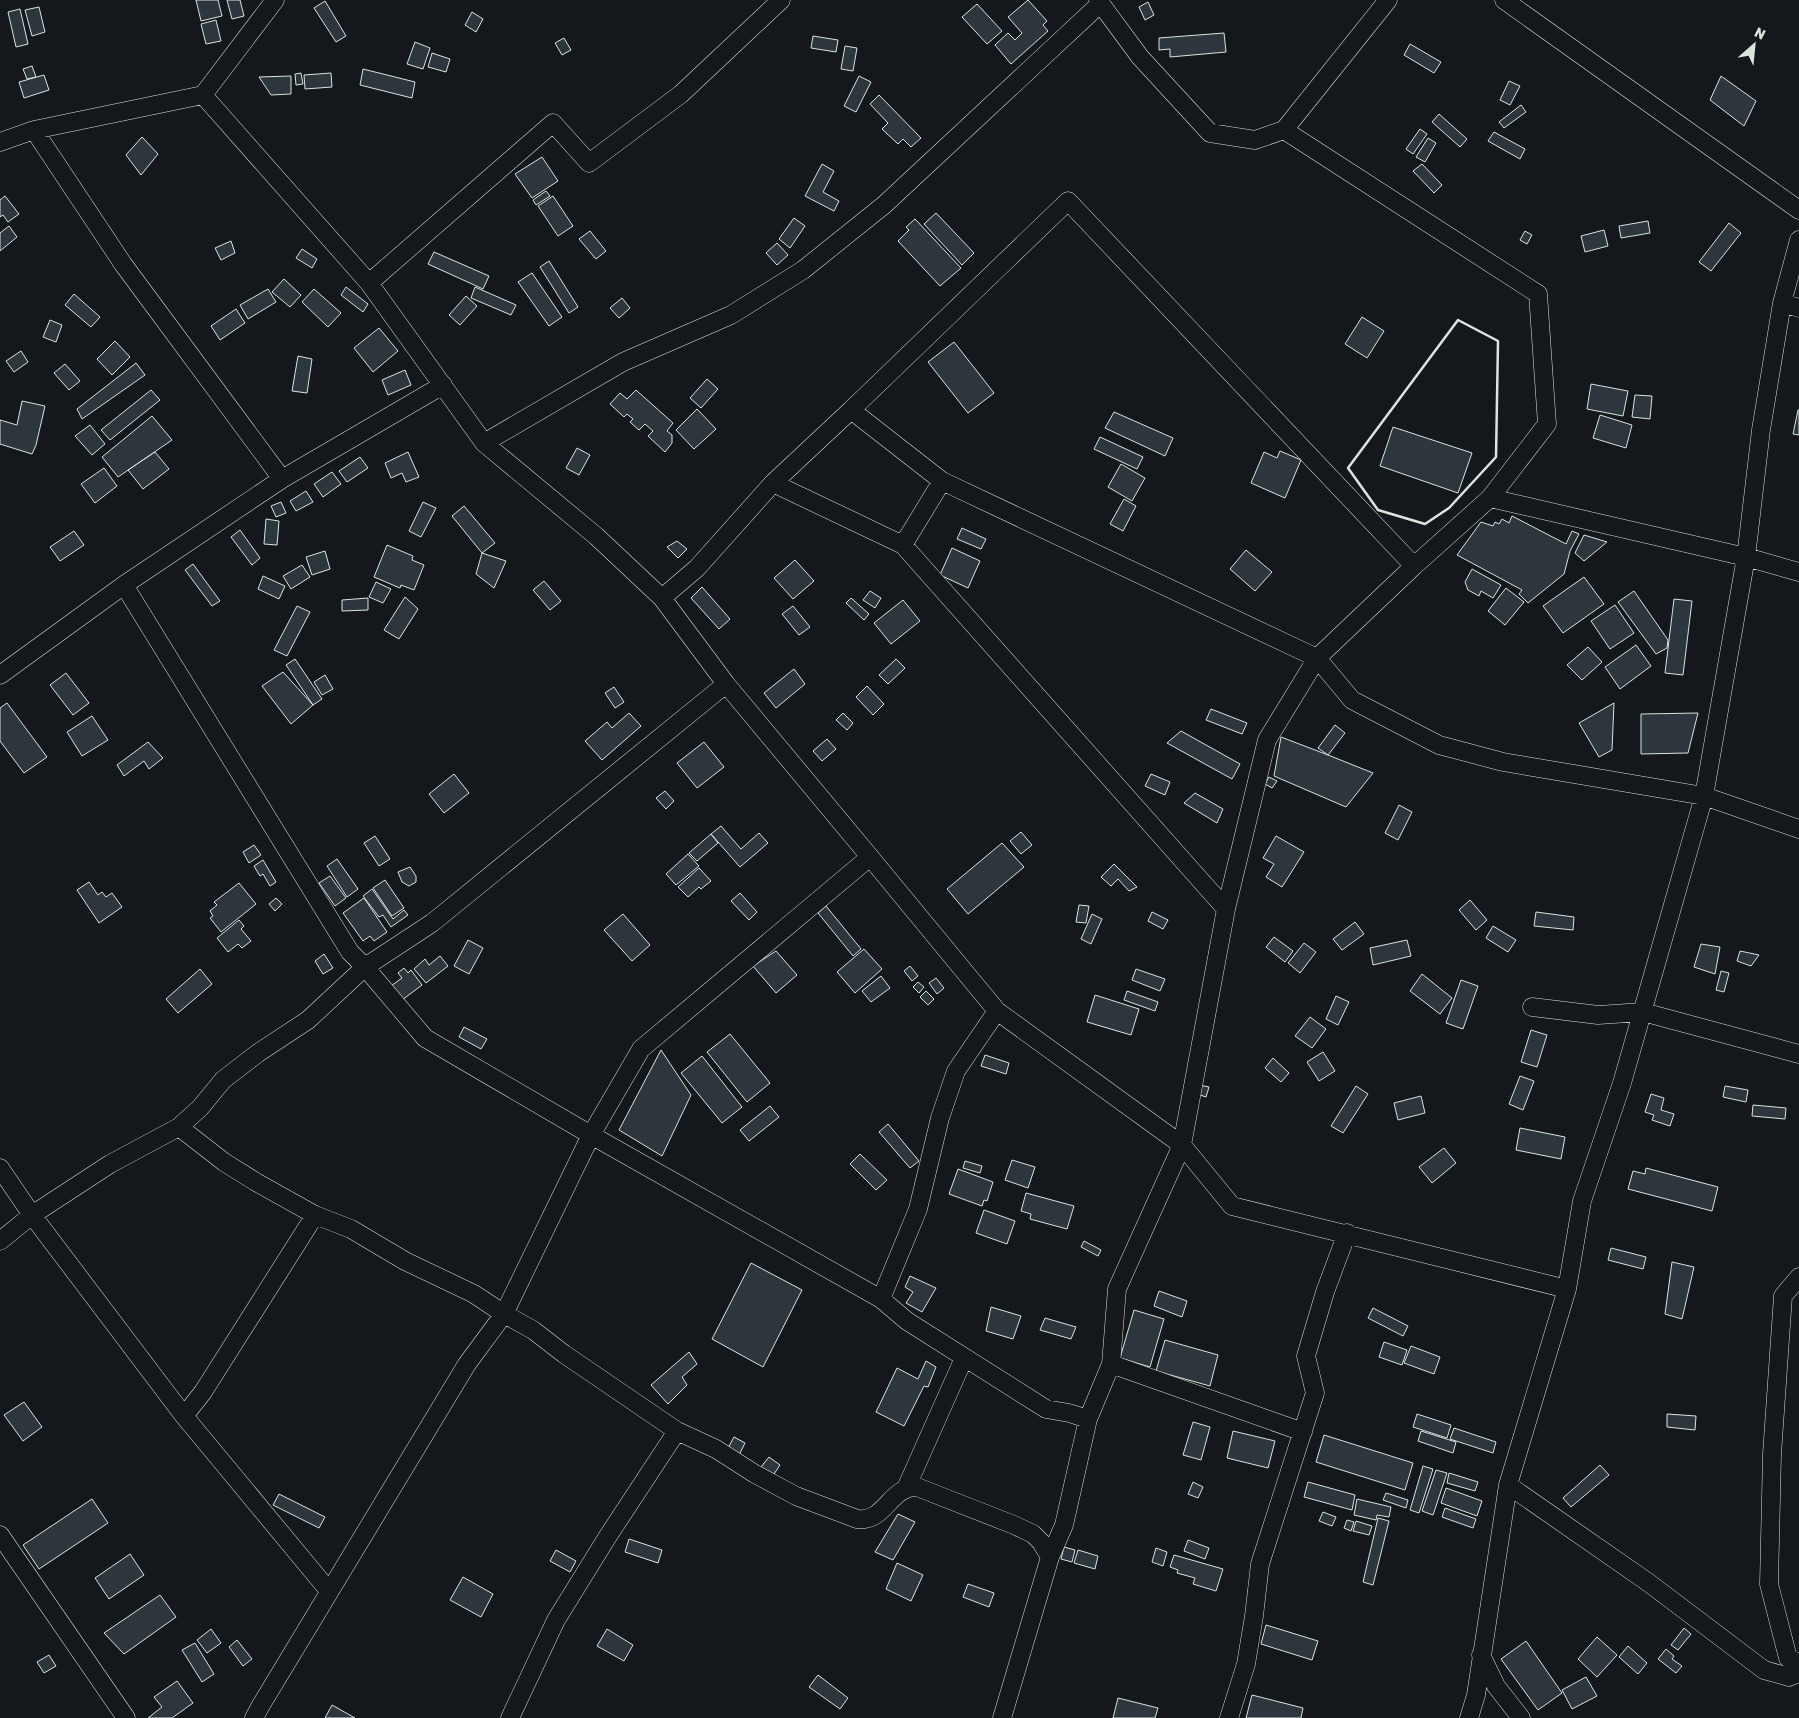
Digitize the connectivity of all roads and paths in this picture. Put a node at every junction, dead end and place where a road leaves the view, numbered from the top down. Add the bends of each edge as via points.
1 (275, 0) edge
2 (781, 0) edge
3 (1388, 0) edge
4 (1504, 0) edge
5 (1099, 2) edge
6 (203, 95) junction
7 (34, 130) junction
8 (1284, 130) junction
9 (0, 142) edge
10 (1799, 210) edge
11 (1799, 240) edge
12 (369, 283) junction
13 (1791, 305) edge
14 (443, 385) junction
15 (851, 410) junction
16 (484, 443) junction
17 (282, 479) junction
18 (942, 481) junction
19 (773, 483) junction
20 (1490, 498) junction
21 (903, 545) junction
22 (1746, 557) junction
23 (1414, 566) junction
24 (1799, 572) edge
25 (124, 584) junction
26 (662, 598) junction
27 (1316, 658) junction
28 (0, 675) edge
29 (726, 684) junction
30 (1704, 796) junction
31 (1799, 829) edge
32 (870, 856) junction
33 (1226, 909) junction
34 (365, 966) junction
35 (1532, 1007) dead end
36 (996, 1011) junction
37 (1642, 1012) junction
38 (1799, 1054) edge
39 (179, 1127) junction
40 (591, 1135) junction
41 (1182, 1145) junction
42 (0, 1168) edge
43 (32, 1215) junction
44 (315, 1215) junction
45 (1347, 1233) junction
46 (0, 1242) edge
47 (1799, 1277) edge
48 (1567, 1289) junction
49 (881, 1299) junction
50 (504, 1314) junction
51 (964, 1358) junction
52 (1111, 1364) junction
53 (184, 1416) junction
54 (1088, 1419) junction
55 (677, 1431) junction
56 (1303, 1432) junction
57 (1508, 1485) junction
58 (907, 1486) junction
59 (1, 1539) edge
60 (1050, 1557) junction
61 (329, 1591) junction
62 (1481, 1655) junction
63 (1796, 1664) edge
64 (126, 1718) edge
65 (254, 1718) edge
66 (510, 1718) edge
67 (1002, 1718) edge
68 (1229, 1718) edge
69 (1469, 1718) edge
70 (1521, 1718) edge

1 - 6 street
2 - 12 street via 681,94 589,163 553,123
3 - 8 street
4 - 10 street
5 - 8 street via 1140,57 1210,132 1255,140
5 - 16 street via 884,205 803,270 731,315 623,362
6 - 7 street
6 - 12 street
7 - 9 street
7 - 17 street via 123,264
8 - 20 street via 1538,294 1547,424
11 - 13 street
12 - 14 street
13 - 22 street via 1761,430
14 - 16 street
14 - 17 street
15 - 18 street
15 - 19 street
15 - 23 street via 1068,201
16 - 26 street via 596,536
17 - 25 street
18 - 21 street
18 - 27 street
19 - 21 street
19 - 26 street via 697,568
20 - 22 street
20 - 23 street
21 - 33 street
22 - 24 street
22 - 30 street
23 - 27 street
25 - 28 street
25 - 34 street via 350,952
26 - 29 street
27 - 30 street via 1352,700 1439,745 1503,762
27 - 33 street via 1267,740
29 - 32 street
29 - 34 street via 432,923
30 - 31 street
30 - 37 street
32 - 36 street
32 - 40 street via 641,1049
33 - 41 street
34 - 39 street via 308,1020 223,1080
34 - 40 street via 425,1038
35 - 37 street via 1598,1015
36 - 41 street
36 - 49 street via 956,1071 940,1118 918,1209
37 - 38 street
37 - 48 street via 1622,1084 1582,1201
39 - 43 street via 110,1164
39 - 44 street via 224,1162
40 - 49 street
40 - 50 street
41 - 45 street via 1232,1206
41 - 52 street via 1117,1288
42 - 43 street
43 - 46 street
43 - 53 street
44 - 50 street via 351,1229 405,1261 474,1294
44 - 53 street via 203,1392
45 - 48 street
45 - 56 street via 1306,1356 1315,1393
47 - 63 street via 1782,1296 1772,1454 1769,1584
48 - 57 street
49 - 51 street via 907,1321
50 - 55 street via 533,1330
50 - 61 street via 467,1364
51 - 54 street via 1046,1409
51 - 58 street
52 - 54 street
52 - 56 street
53 - 61 street
54 - 60 street via 1064,1525
55 - 58 street via 716,1449 796,1496 857,1519 866,1520 876,1515
55 - 66 street via 556,1620
56 - 68 street via 1260,1564 1246,1664
57 - 62 street
57 - 63 street via 1649,1582 1764,1670 1789,1677 1798,1674
58 - 60 street via 1033,1534
59 - 64 street
60 - 67 street
61 - 65 street
62 - 69 street via 1476,1696
62 - 70 street via 1496,1686

